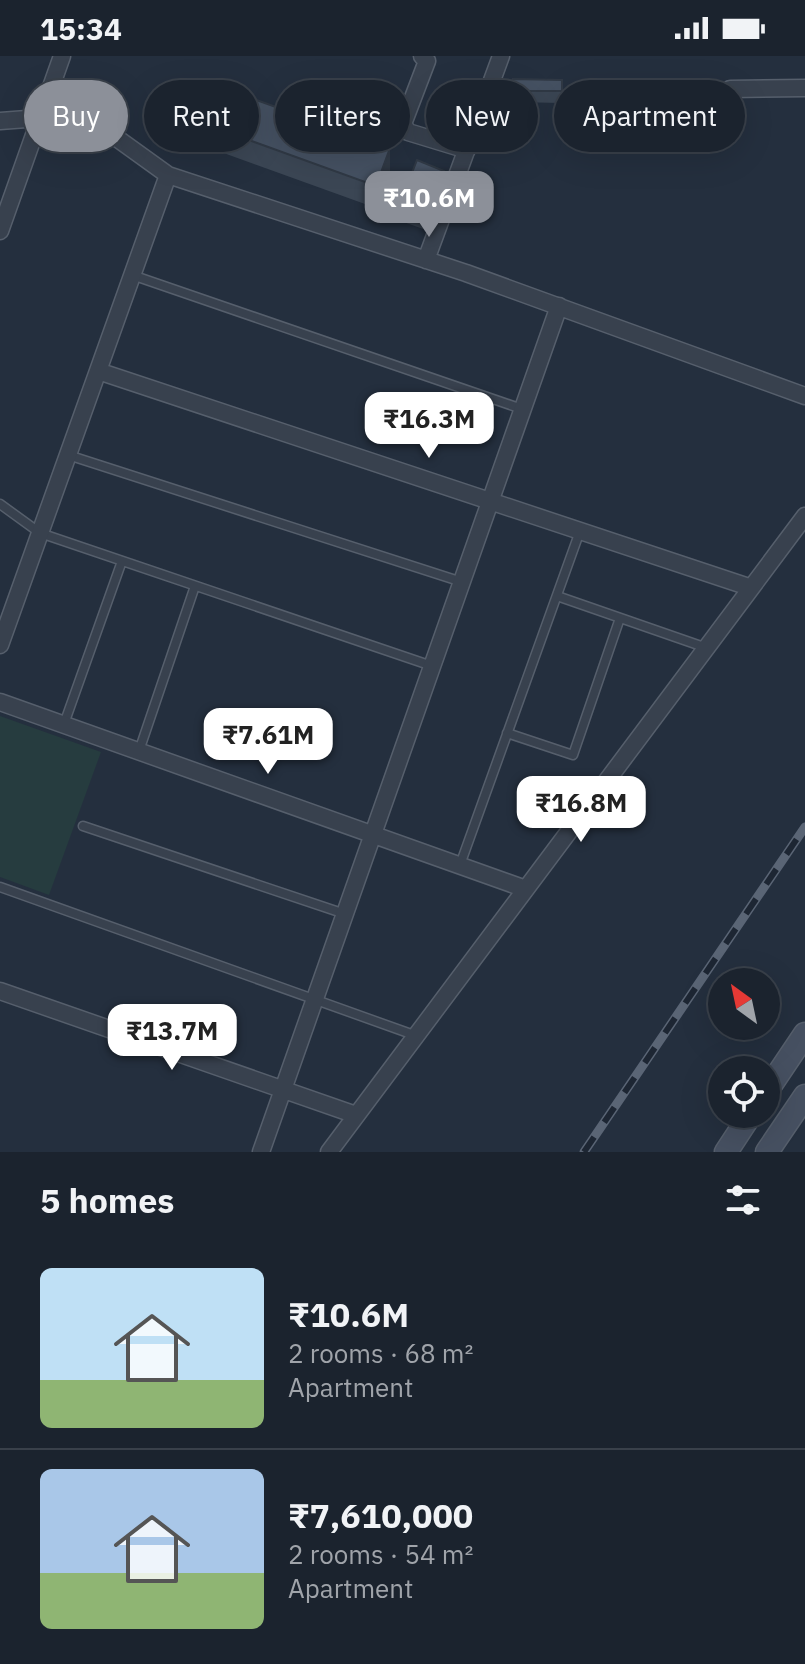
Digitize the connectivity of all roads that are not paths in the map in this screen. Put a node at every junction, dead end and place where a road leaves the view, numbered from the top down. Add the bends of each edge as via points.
1 (62, 56) edge
2 (422, 56) edge
3 (501, 56) edge
4 (54, 80) edge
5 (492, 80) edge
6 (805, 88) edge
7 (745, 89) edge
8 (24, 119) edge
9 (0, 121) edge
10 (426, 137) edge
11 (128, 146) edge
12 (28, 152) edge
13 (466, 152) edge
14 (168, 175) junction
15 (0, 231) edge
16 (426, 260) junction
17 (132, 275) junction
18 (559, 306) junction
19 (98, 371) junction
20 (805, 396) edge
21 (522, 409) junction
22 (68, 455) junction
23 (490, 501) junction
24 (0, 504) edge
25 (805, 516) edge
26 (580, 531) junction
27 (40, 533) junction
28 (122, 561) junction
29 (462, 582) junction
30 (195, 586) junction
31 (749, 587) junction
32 (557, 596) junction
33 (620, 618) junction
34 (0, 645) edge
35 (704, 647) junction
36 (432, 666) junction
37 (0, 702) edge
38 (64, 724) junction
39 (507, 733) junction
40 (139, 751) junction
41 (83, 826) dead end
42 (373, 834) junction
43 (460, 865) junction
44 (0, 887) edge
45 (523, 888) junction
46 (345, 914) junction
47 (0, 991) edge
48 (315, 999) junction
49 (805, 1034) edge
50 (414, 1035) junction
51 (780, 1071) edge
52 (283, 1089) junction
53 (805, 1096) edge
54 (356, 1115) junction
55 (742, 1128) edge
56 (261, 1152) edge
57 (329, 1152) edge
58 (726, 1152) edge
59 (767, 1152) edge

1 - 4 street
2 - 10 street via 427,61 403,124 408,132
3 - 5 street
6 - 7 street
8 - 9 street
11 - 14 street
12 - 15 street
13 - 16 street
14 - 16 street
14 - 17 street
16 - 18 street
17 - 19 street
17 - 21 lane
18 - 20 street
18 - 21 street
19 - 22 street
19 - 23 street
21 - 23 street
22 - 27 street
22 - 29 lane
23 - 26 street
23 - 29 street
24 - 27 lane
25 - 31 street
26 - 31 street
26 - 32 lane
27 - 28 lane
27 - 34 street
28 - 30 lane
28 - 38 lane
29 - 36 street
30 - 36 lane
30 - 40 lane
31 - 35 street
32 - 33 lane
32 - 39 lane
33 - 35 lane
33 - 39 lane via 573,755
35 - 45 street
36 - 42 street
37 - 38 street
38 - 40 street
39 - 43 lane
40 - 42 street
41 - 46 lane
42 - 43 street
42 - 46 street
43 - 45 street
44 - 48 lane
45 - 50 street
46 - 48 street
47 - 52 street
48 - 50 lane
48 - 52 street
49 - 51 street
50 - 54 street
52 - 54 street
52 - 56 street
53 - 59 street
54 - 57 street
55 - 58 street

